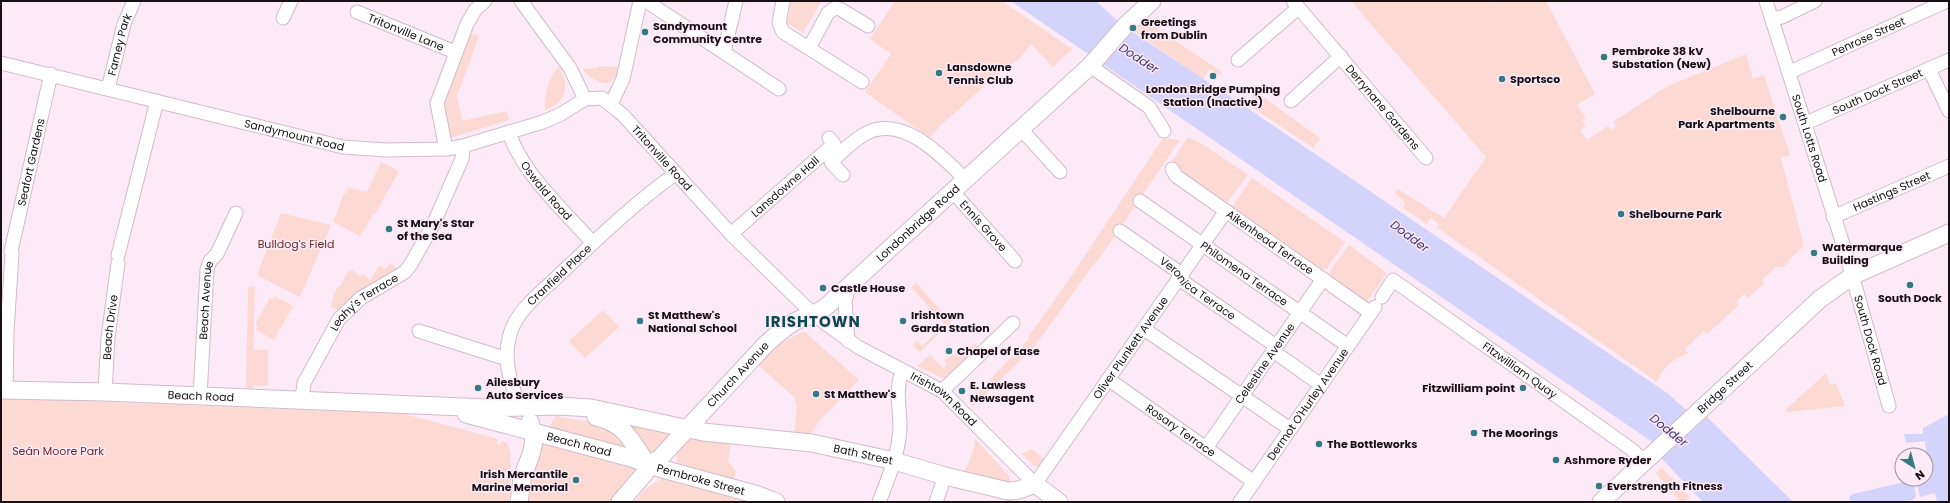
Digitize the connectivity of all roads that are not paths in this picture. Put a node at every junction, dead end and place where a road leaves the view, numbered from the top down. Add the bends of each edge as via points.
1 (134, 1) edge
2 (291, 1) edge
3 (485, 1) edge
4 (521, 1) edge
5 (640, 1) edge
6 (646, 1) edge
7 (736, 1) edge
8 (783, 1) edge
9 (1152, 1) edge
10 (1766, 1) edge
11 (1815, 1) edge
12 (1947, 1) edge
13 (1296, 4) edge
14 (356, 12) dead end
15 (283, 18) dead end
16 (1772, 19) junction
17 (868, 26) dead end
18 (809, 48) junction
19 (455, 52) junction
20 (724, 52) junction
21 (1341, 56) junction
22 (1238, 60) dead end
23 (1949, 60) edge
24 (1093, 62) junction
25 (1, 63) edge
26 (1929, 68) junction
27 (1790, 72) junction
28 (51, 74) junction
29 (862, 82) dead end
30 (108, 89) junction
31 (779, 89) dead end
32 (585, 99) junction
33 (157, 101) junction
34 (1291, 101) dead end
35 (611, 104) junction
36 (1949, 111) edge
37 (1806, 123) junction
38 (1020, 128) junction
39 (1164, 131) dead end
40 (509, 132) junction
41 (829, 138) dead end
42 (463, 146) junction
43 (446, 150) junction
44 (1426, 158) dead end
45 (1949, 166) edge
46 (1172, 169) dead end
47 (1060, 172) dead end
48 (675, 174) junction
49 (843, 175) dead end
50 (965, 179) junction
51 (952, 191) junction
52 (1140, 201) dead end
53 (1226, 211) junction
54 (236, 213) dead end
55 (1833, 217) junction
56 (1120, 231) dead end
57 (1949, 233) edge
58 (731, 234) junction
59 (592, 243) junction
60 (1203, 245) junction
61 (1015, 261) dead end
62 (1852, 276) junction
63 (1180, 277) junction
64 (1323, 279) junction
65 (1393, 280) joint
66 (850, 284) junction
67 (1376, 306) junction
68 (1300, 312) junction
69 (814, 315) junction
70 (1013, 323) dead end
71 (1144, 329) junction
72 (419, 331) dead end
73 (848, 341) junction
74 (1348, 346) junction
75 (1274, 349) junction
76 (507, 360) junction
77 (902, 371) junction
78 (1108, 379) junction
79 (1321, 385) junction
80 (4, 390) edge
81 (942, 391) junction
82 (105, 392) junction
83 (200, 396) junction
84 (1242, 396) junction
85 (302, 400) junction
86 (401, 403) junction
87 (559, 406) junction
88 (1889, 406) dead end
89 (520, 407) junction
90 (687, 428) junction
91 (1290, 429) junction
92 (534, 432) junction
93 (1206, 448) junction
94 (894, 461) junction
95 (1645, 462) junction
96 (648, 465) junction
97 (945, 476) junction
98 (1254, 482) junction
99 (1035, 484) junction
100 (519, 502) edge
101 (620, 502) edge
102 (776, 502) edge
103 (879, 502) edge
104 (936, 502) edge
105 (1059, 502) edge
106 (1240, 502) edge
107 (1601, 502) edge

1 - 30 street, Farney Park via 124,24
2 - 15 street
3 - 19 street via 475,10
4 - 32 street via 570,68
5 - 35 street via 623,79
6 - 20 street
7 - 20 street
8 - 18 street via 778,32 783,32
9 - 24 main road, Londonbridge Road
10 - 16 street, South Lotts Road
11 - 16 street via 1782,17
12 - 27 street, Penrose Street
13 - 21 street, Derrynane Gardens
13 - 22 street, Derrynane Gardens
14 - 19 street, Tritonville Lane
16 - 27 street, South Lotts Road
17 - 18 street via 835,8 828,13
18 - 29 street
19 - 43 street via 437,103
20 - 31 street
21 - 34 street, Derrynane Gardens
21 - 44 street, Derrynane Gardens
23 - 26 street, South Dock Street
24 - 38 main road, Londonbridge Road
24 - 39 street via 1149,107
25 - 28 street, Sandymount Road
26 - 36 street
26 - 37 street, South Dock Street
27 - 37 street, South Lotts Road
28 - 30 street, Sandymount Road
28 - 80 street, Seafort Gardens via 11,253
30 - 33 street, Sandymount Road
32 - 35 street via 602,98
32 - 40 street, Sandymount Road via 561,114
33 - 43 street, Sandymount Road via 343,147
33 - 82 street, Beach Drive via 118,259 108,338
35 - 48 street, Tritonville Road
37 - 55 street, South Lotts Road
38 - 47 street
38 - 50 main road, Londonbridge Road
40 - 42 street, Sandymount Road
40 - 59 street, Oswald Road via 513,146 527,169
41 - 58 street, Lansdowne Hall via 834,144
42 - 43 street, Sandymount Road
42 - 85 street, Leahy's Terrace via 462,159 433,225 411,264 405,272 361,298 339,319 304,383
45 - 55 street, Hastings Street
46 - 53 street, Aikenhead Terrace via 1176,176
48 - 58 street, Tritonville Road
48 - 59 street, Cranfield Place
49 - 50 street via 831,162 868,132 892,128 916,138 937,151
50 - 51 main road, Londonbridge Road
51 - 61 street, Ennis Grove
51 - 66 main road, Londonbridge Road
52 - 60 street, Philomena Terrace
53 - 60 street, Oliver Plunkett Avenue
53 - 64 street, Aikenhead Terrace
54 - 83 street, Beach Avenue via 207,270
55 - 62 street, South Lotts Road
56 - 63 street, Veronica Terrace via 1176,270
57 - 62 main road, Bridge Street
58 - 69 street, Tritonville Road
59 - 76 street, Cranfield Place via 520,314 511,330
60 - 63 street, Oliver Plunkett Avenue
60 - 68 street, Philomena Terrace
62 - 88 street, South Dock Road
62 - 95 main road, Bridge Street via 1820,299
63 - 71 street, Oliver Plunkett Avenue
63 - 75 street, Veronica Terrace
64 - 67 street, Aikenhead Terrace
64 - 68 street, Celestine Avenue
65 - 67 street, Dermot O'Hurley Avenue
65 - 95 street, Fitzwilliam Quay via 1631,449
66 - 69 main road, Londonbridge Road
66 - 73 street via 845,301
67 - 74 street, Dermot O'Hurley Avenue
68 - 74 street, Philomena Terrace
68 - 75 street, Celestine Avenue
69 - 73 street, Irishtown Road
69 - 90 main road, Church Avenue via 794,322 780,331
70 - 81 street
71 - 78 street, Oliver Plunkett Avenue
71 - 84 street
72 - 76 street
73 - 77 street, Irishtown Road
74 - 79 street, Dermot O'Hurley Avenue
75 - 79 street, Veronica Terrace
75 - 84 street, Celestine Avenue
76 - 89 street, Cranfield Place via 510,382
77 - 81 street, Irishtown Road
77 - 94 street via 897,382 900,430
78 - 93 street, Rosary Terrace
78 - 99 street, Oliver Plunkett Avenue
79 - 91 street, Dermot O'Hurley Avenue
80 - 82 main road, Beach Road
81 - 99 street, Irishtown Road
82 - 83 main road, Beach Road
83 - 85 main road, Beach Road
84 - 91 street
84 - 93 street, Celestine Avenue
85 - 86 main road, Beach Road
86 - 89 main road, Beach Road via 487,408
86 - 92 main road, Beach Road via 479,417
87 - 89 main road, Beach Road
87 - 90 main road, Beach Road via 591,408
87 - 96 main road, Beach Road via 573,412 610,420 631,438
89 - 92 main road
90 - 94 main road, Bath Street via 703,432 812,443
90 - 96 main road, Church Avenue via 659,459
91 - 98 street, Dermot O'Hurley Avenue
92 - 96 main road, Beach Road via 635,459
92 - 100 main road via 534,445 522,479
93 - 98 street, Rosary Terrace
94 - 97 main road, Bath Street
94 - 103 street
95 - 107 main road, Bridge Street
96 - 101 main road via 645,473
96 - 102 main road, Pembroke Street
97 - 99 main road, Bath Street via 1008,491
97 - 104 street
98 - 106 street, Dermot O'Hurley Avenue
99 - 105 main road, Irishtown Road

